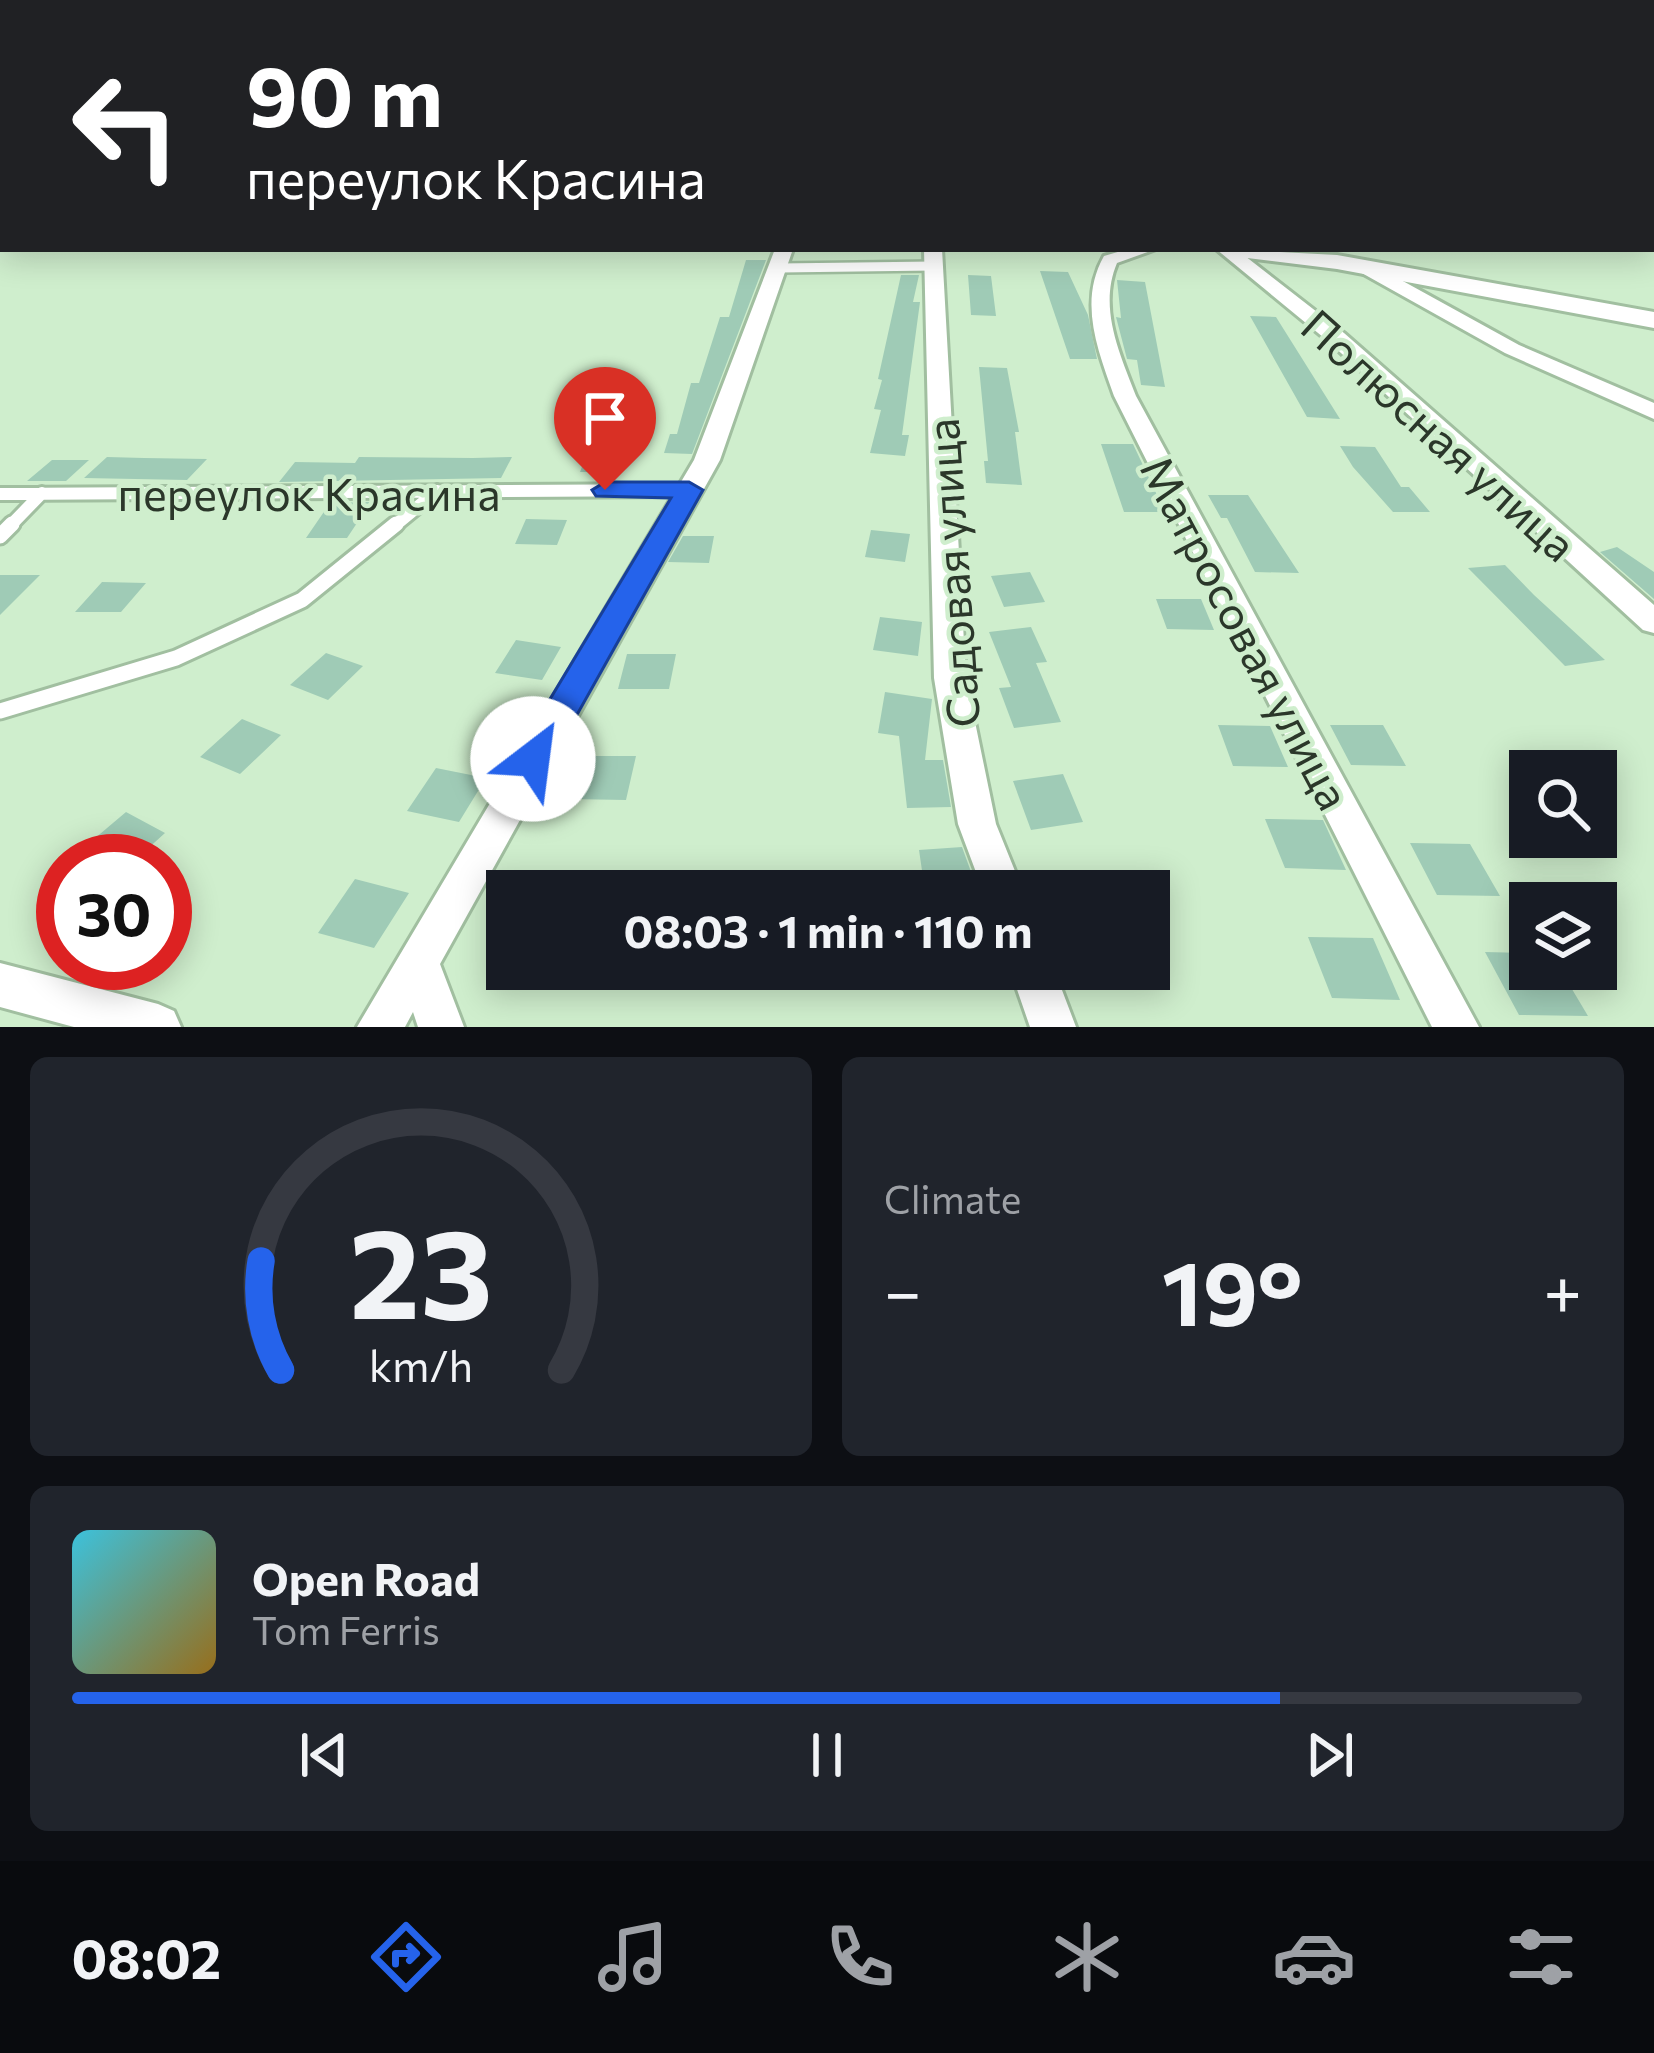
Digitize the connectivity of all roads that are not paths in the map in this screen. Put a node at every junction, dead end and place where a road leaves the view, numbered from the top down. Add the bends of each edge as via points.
1 (1137, 252) edge
2 (1232, 252) edge
3 (1264, 252) edge
4 (933, 258) edge
5 (782, 259) edge
6 (1360, 260) edge
7 (1654, 320) edge
8 (1654, 412) edge
9 (689, 490) junction
10 (437, 491) junction
11 (0, 494) edge
12 (42, 494) junction
13 (0, 536) edge
14 (1654, 622) edge
15 (0, 711) edge
16 (995, 870) edge
17 (417, 962) junction
18 (0, 985) edge
19 (1040, 990) edge
20 (158, 1027) edge
21 (380, 1027) edge
22 (441, 1027) edge
23 (1053, 1027) edge
24 (1456, 1027) edge

1 - 24 street, Матросовая улица via 1110,260 1102,276 1102,329 1125,396
2 - 14 street, Полюсная улица via 1425,413 1565,549
3 - 6 street
4 - 5 lane
4 - 16 street, Садовая улица via 950,678 977,824
5 - 9 street
6 - 7 street
6 - 8 street via 1512,349
9 - 10 lane, переулок Красина
9 - 17 street
10 - 12 lane, переулок Красина
10 - 15 lane via 302,600 176,658
11 - 12 lane, переулок Красина
12 - 13 lane
17 - 21 street
17 - 22 street
18 - 20 street
19 - 23 street

